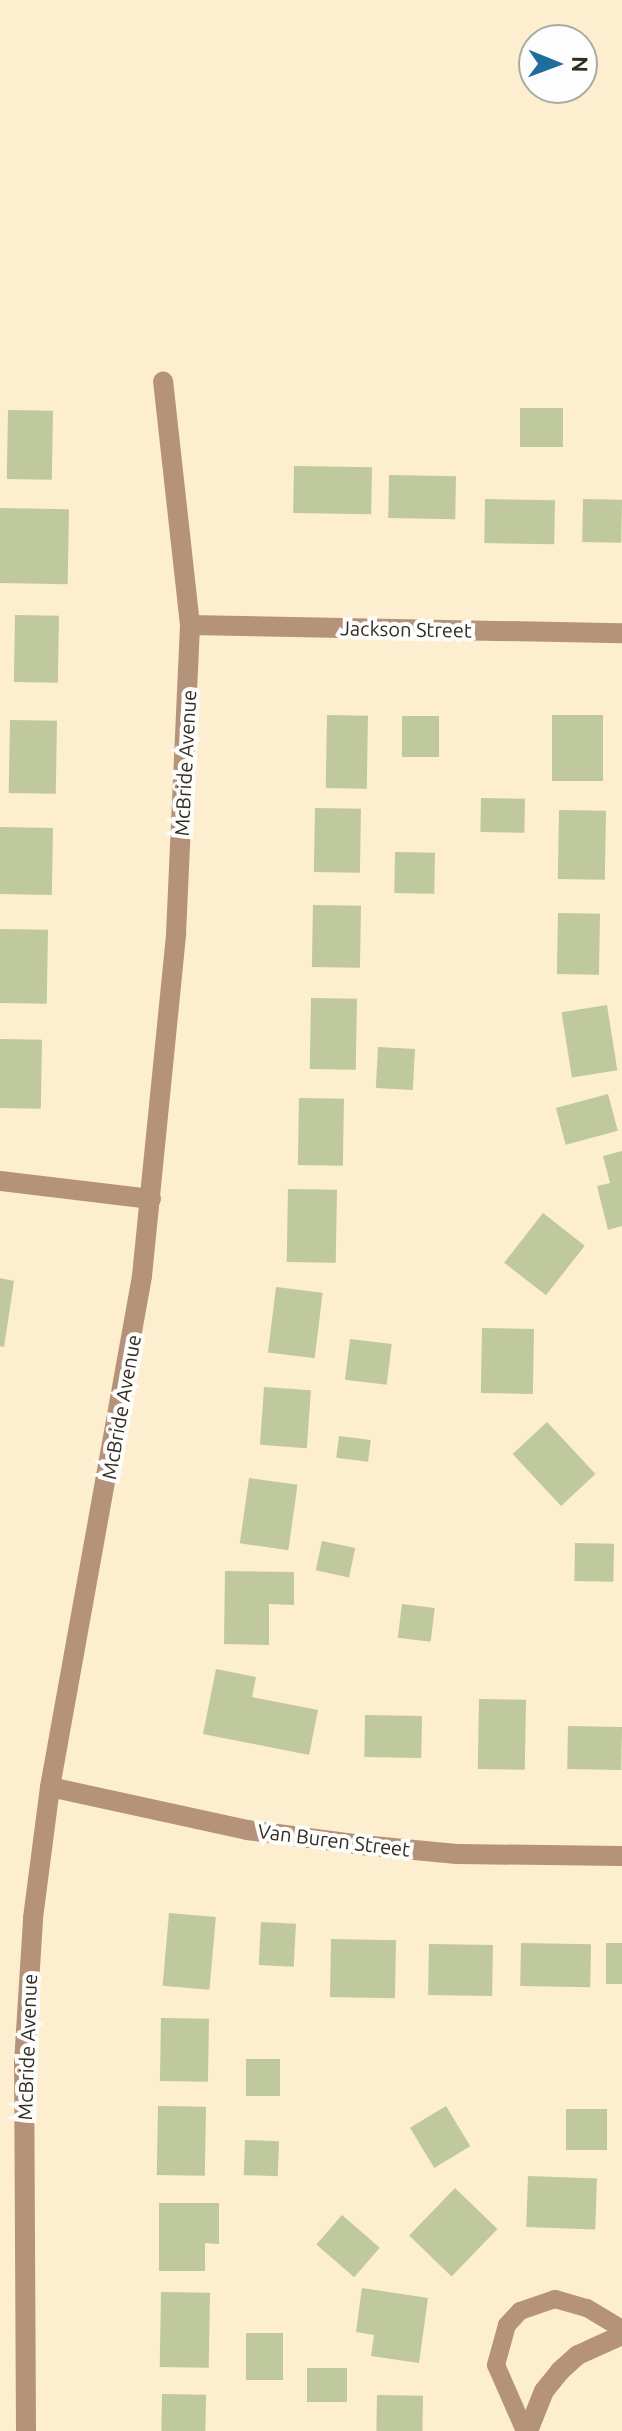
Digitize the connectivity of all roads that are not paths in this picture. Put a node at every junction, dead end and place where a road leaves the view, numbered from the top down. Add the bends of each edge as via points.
1 (163, 381) dead end
2 (190, 625) junction
3 (622, 633) edge
4 (0, 1181) edge
5 (151, 1199) junction
6 (50, 1787) junction
7 (622, 1856) edge
8 (622, 2329) edge
9 (622, 2335) edge
10 (26, 2431) edge
11 (526, 2431) edge

1 - 2 street, McBride Avenue
2 - 3 street, Jackson Street
2 - 5 street, McBride Avenue via 176,934
4 - 5 street
5 - 6 street, McBride Avenue via 116,1443
6 - 7 street, Van Buren Street via 247,1830 362,1845 457,1854
6 - 10 street, McBride Avenue via 33,1918 24,2063
8 - 11 lane via 587,2308 555,2299 520,2311 507,2325 496,2365
9 - 11 street via 578,2355 560,2371 544,2391

